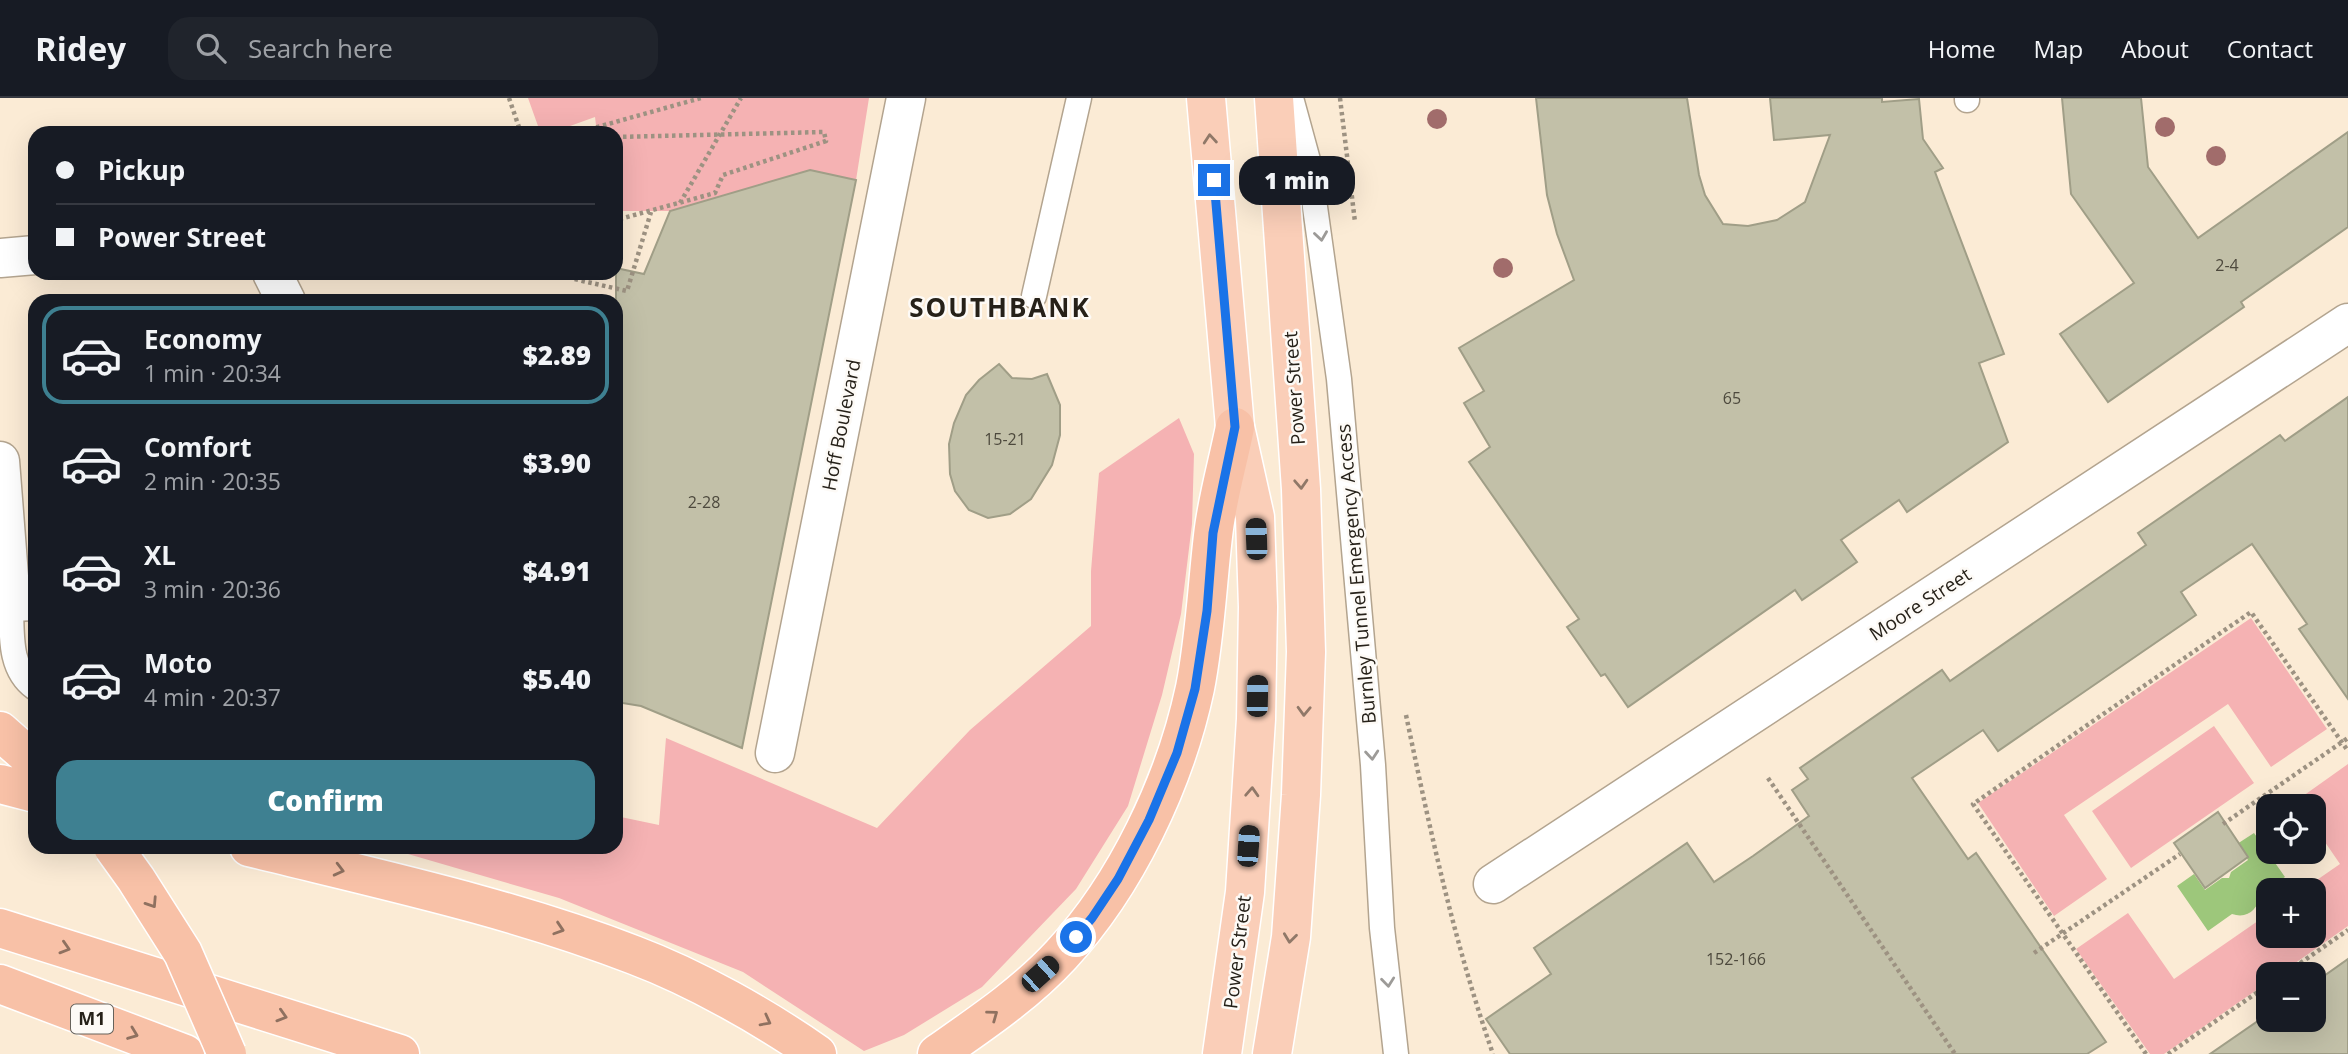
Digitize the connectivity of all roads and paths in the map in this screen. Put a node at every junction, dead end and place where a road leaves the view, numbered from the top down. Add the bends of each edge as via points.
1 (509, 98) edge
2 (701, 98) edge
3 (741, 98) edge
4 (906, 98) edge
5 (1079, 98) edge
6 (1206, 98) edge
7 (1274, 98) edge
8 (1291, 98) edge
9 (1340, 98) edge
10 (519, 126) edge
11 (601, 126) edge
12 (719, 134) junction
13 (623, 137) edge
14 (680, 203) junction
15 (651, 211) junction
16 (623, 218) edge
17 (1355, 227) dead end
18 (28, 256) edge
19 (0, 258) edge
20 (578, 280) edge
21 (1034, 296) dead end
22 (2348, 323) edge
23 (1235, 427) junction
24 (0, 461) edge
25 (23, 601) edge
26 (28, 683) edge
27 (1405, 714) dead end
28 (0, 732) edge
29 (2348, 738) edge
30 (2342, 742) junction
31 (2348, 751) edge
32 (775, 753) dead end
33 (28, 756) edge
34 (1768, 778) dead end
35 (0, 784) edge
36 (28, 791) edge
37 (2223, 824) dead end
38 (118, 854) edge
39 (277, 854) edge
40 (2180, 854) dead end
41 (1493, 884) dead end
42 (0, 928) edge
43 (2348, 930) edge
44 (2063, 935) junction
45 (2034, 953) dead end
46 (2302, 962) edge
47 (0, 984) edge
48 (2256, 993) edge
49 (185, 1054) edge
50 (227, 1054) edge
51 (400, 1054) edge
52 (817, 1054) edge
53 (937, 1054) edge
54 (1222, 1054) edge
55 (1272, 1054) edge
56 (1396, 1054) edge
57 (1493, 1054) edge
58 (1955, 1054) edge
59 (2146, 1054) edge
60 (2168, 1054) edge

1 - 10 path
2 - 11 path
3 - 12 path
4 - 32 street, Hoff Boulevard
5 - 21 lane
23 -> 6 highway, Power Street
7 -> 55 highway, Power Street via 1301,489 1306,652 1291,937
8 -> 56 lane, Burnley Tunnel Emergency Access via 1309,164 1339,379
9 - 17 path
12 - 13 path
12 - 14 path
12 - 14 path via 824,132 826,141 723,175 715,193
14 - 15 path
15 - 16 path
15 - 20 path via 627,291
18 - 19 street
22 - 41 street, Moore Street
53 -> 23 highway via 1001,1009 1060,956 1118,879 1149,820 1177,753 1195,689 1213,533
54 -> 23 highway, Power Street via 1245,892 1256,719 1255,517
24 - 25 street
25 - 26 lane via 14,659
27 - 57 path via 1439,874
28 - 33 highway
29 - 30 path
30 - 31 path
30 - 37 path
30 - 44 path via 2251,612 1973,804
34 - 58 path
35 - 36 highway
38 -> 50 highway, bridge via 183,953
39 -> 52 highway via 498,910 636,955 778,1027
40 - 44 path
42 -> 51 highway
43 - 46 path
44 - 45 path
44 - 59 path
47 -> 49 highway, M1
48 - 60 path

